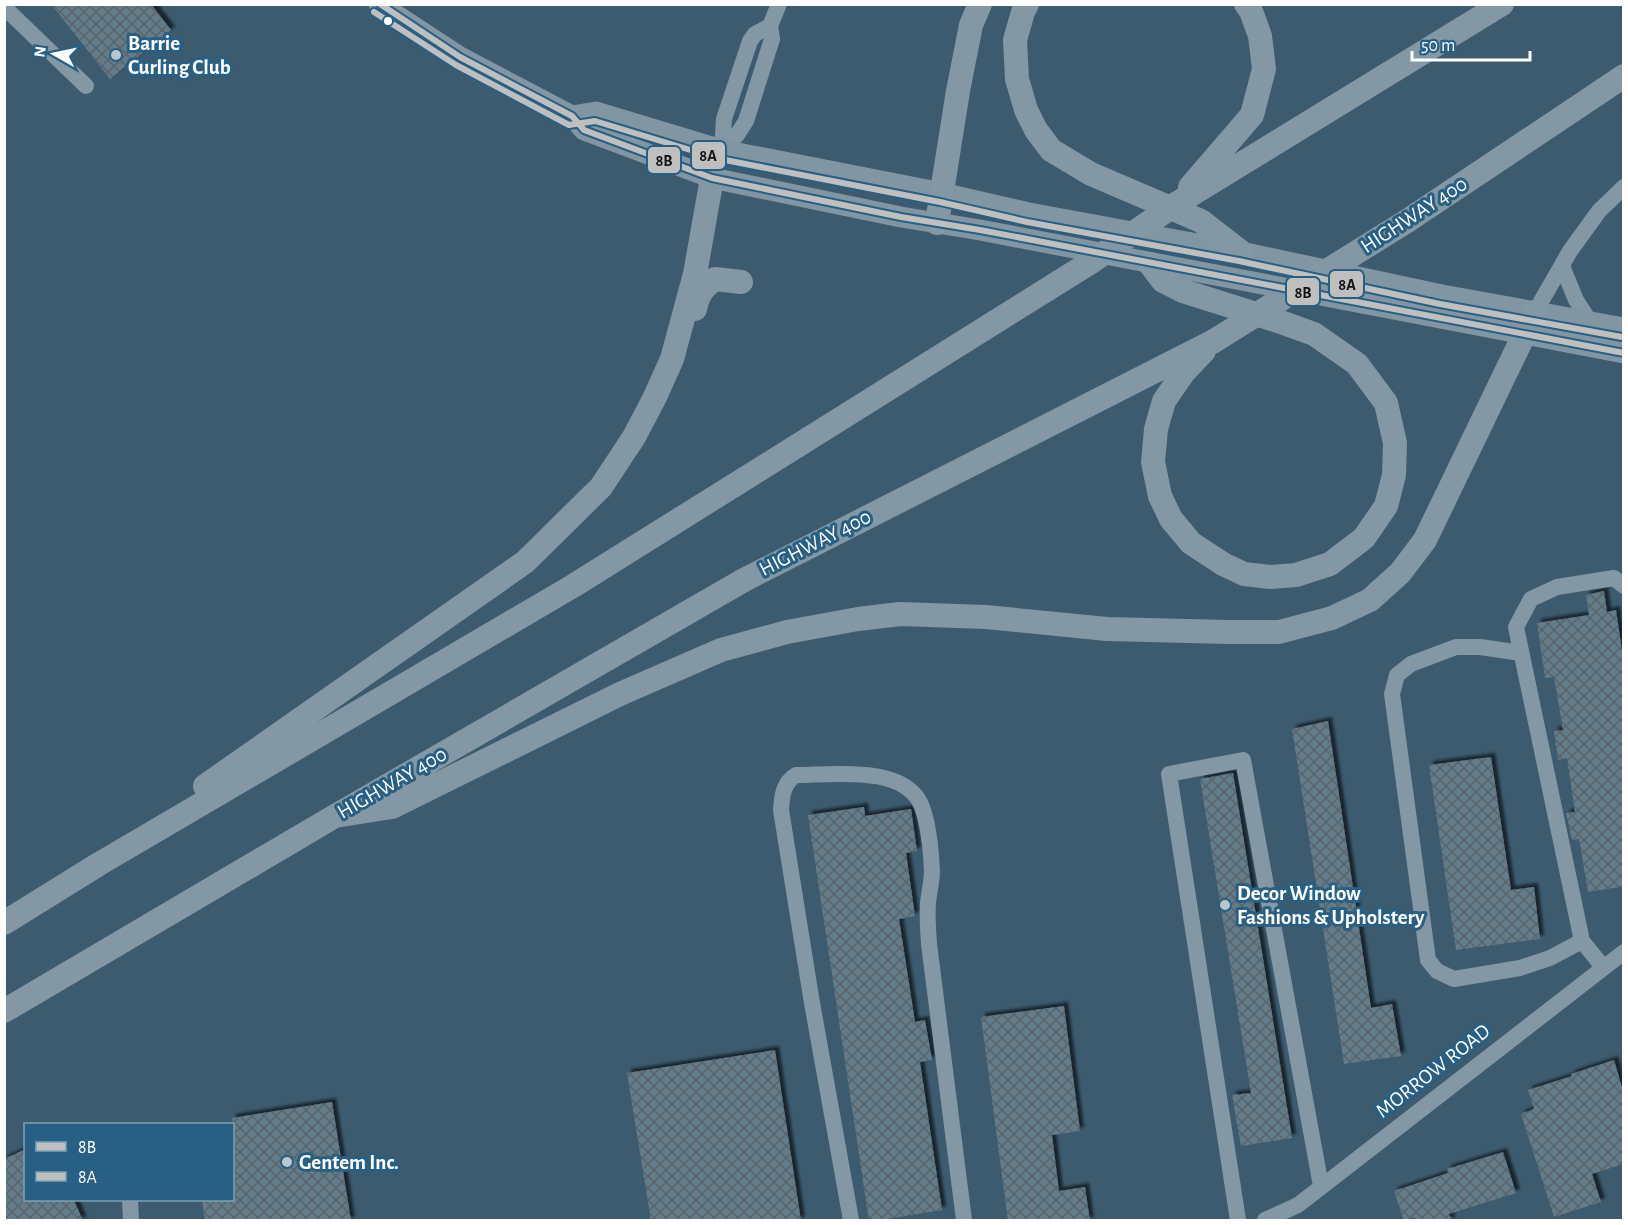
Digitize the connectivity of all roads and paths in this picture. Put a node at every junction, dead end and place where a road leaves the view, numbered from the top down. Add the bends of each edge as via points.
1 (379, 4) edge
2 (779, 4) edge
3 (980, 4) edge
4 (1027, 4) edge
5 (1246, 4) edge
6 (1502, 4) edge
7 (4, 7) edge
8 (1623, 76) edge
9 (86, 86) dead end
10 (572, 116) junction
11 (722, 150) junction
12 (712, 178) junction
13 (1623, 187) edge
14 (942, 193) junction
15 (1176, 204) junction
16 (938, 223) junction
17 (1241, 252) junction
18 (1150, 264) junction
19 (1562, 266) junction
20 (741, 282) dead end
21 (1590, 322) junction
22 (1529, 323) junction
23 (1623, 328) edge
24 (1214, 341) junction
25 (1623, 353) edge
26 (672, 359) junction
27 (1623, 586) edge
28 (1521, 653) junction
29 (334, 816) junction
30 (99, 864) junction
31 (4, 923) edge
32 (1582, 941) junction
33 (1623, 952) edge
34 (1604, 967) junction
35 (4, 1011) edge
36 (1322, 1186) junction
37 (130, 1201) edge
38 (132, 1221) edge
39 (851, 1221) edge
40 (964, 1221) edge
41 (1238, 1221) edge
42 (1265, 1221) edge

1 - 10 main road via 460,57
2 - 11 street via 746,121
3 - 14 highway via 971,25
4 - 17 highway via 1015,40 1017,79 1026,110 1051,150 1091,174 1201,221
5 - 15 highway via 1260,36 1264,69 1252,115
6 - 15 highway
7 - 9 street
8 - 24 highway, HIGHWAY 400, bridge via 1407,221
10 - 11 main road via 596,111
10 - 12 main road via 584,130
11 - 12 street
11 - 14 main road
12 - 16 main road
12 - 26 highway via 695,274
13 - 19 street via 1599,211
14 - 16 highway
14 - 17 main road
15 - 30 highway, bridge via 1091,262 573,586
16 - 18 main road
17 - 22 main road via 1442,295
18 - 22 main road
18 - 24 highway via 1163,281 1183,291 1314,334 1357,364 1386,404 1395,443 1394,475 1386,506 1364,538 1330,564 1296,575 1244,574 1191,543 1171,519 1160,496 1153,462 1156,429 1164,401 1184,372
19 - 21 street
19 - 22 street
20 - 26 highway via 715,279 705,286 696,303 687,340
21 - 22 main road
21 - 23 main road
22 - 25 main road
22 - 29 highway via 1425,540 1400,573 1370,600 1332,618 1280,632 1228,632 1107,629 986,617 900,614 787,632 720,650 392,807
24 - 29 highway, HIGHWAY 400 via 744,580
26 - 30 highway via 634,437 601,488 525,562
27 - 28 street via 1614,578 1557,587 1531,599 1516,627
28 - 32 street
28 - 32 street via 1456,647 1411,664 1397,675 1392,694 1428,960 1437,971 1454,979 1520,968
29 - 35 highway, HIGHWAY 400
30 - 31 highway
32 - 34 street
33 - 34 street, MORROW ROAD
34 - 36 street, MORROW ROAD
36 - 41 street via 1243,760 1169,774
36 - 42 street, MORROW ROAD via 1298,1205
37 - 38 street
39 - 40 street via 781,810 785,788 796,775 869,774 896,781 913,793 922,806 932,873 927,919 929,944

